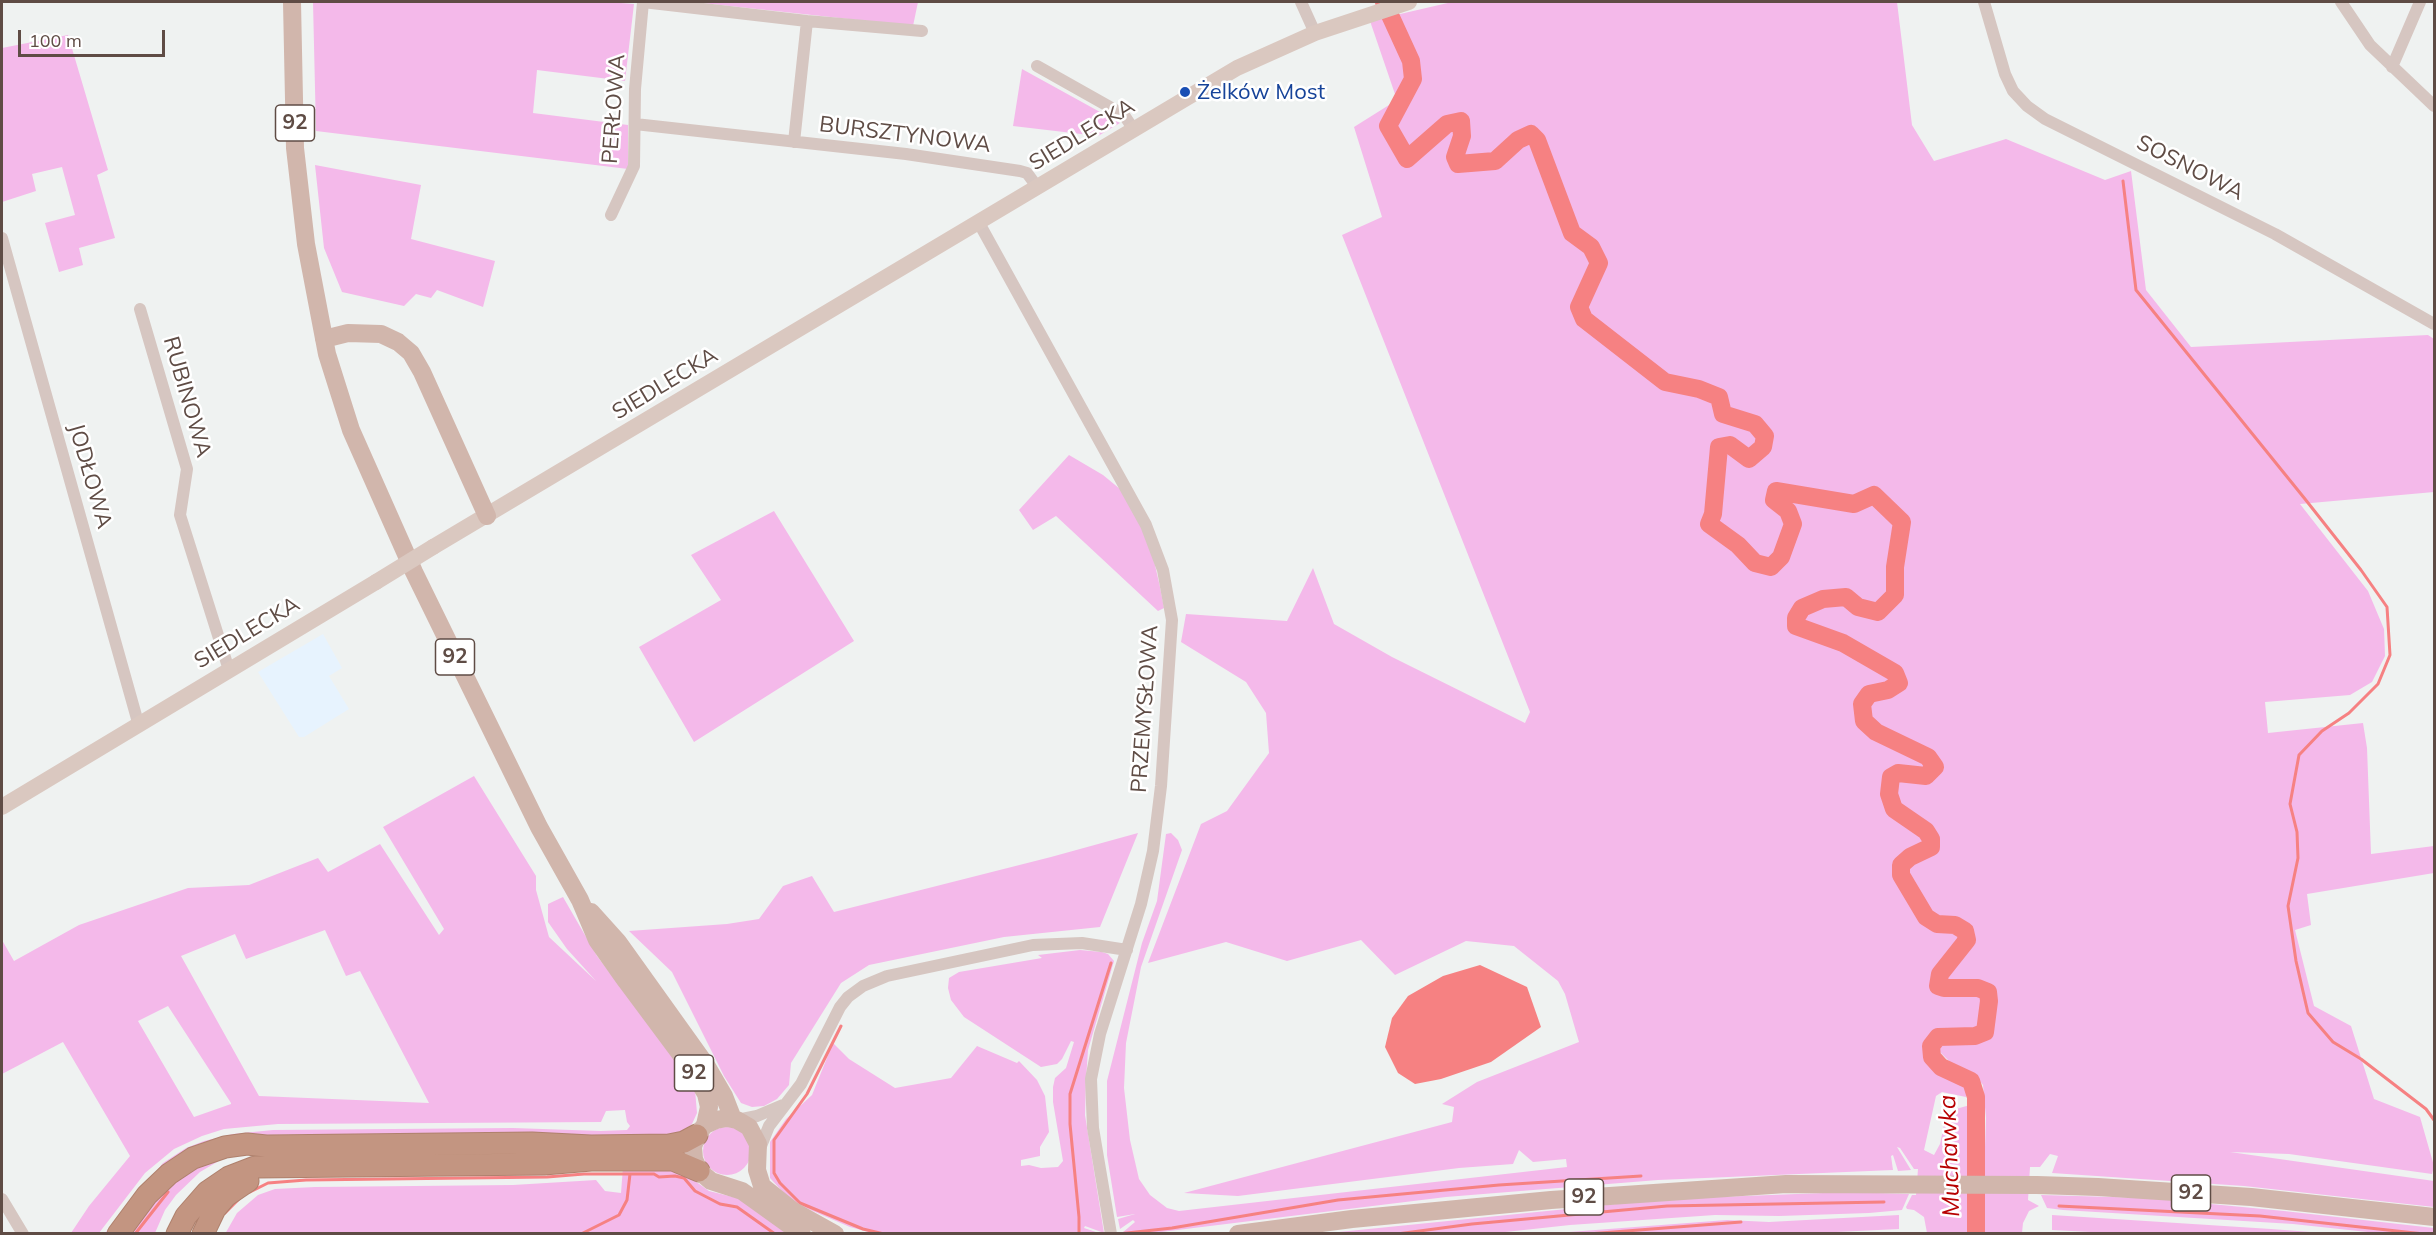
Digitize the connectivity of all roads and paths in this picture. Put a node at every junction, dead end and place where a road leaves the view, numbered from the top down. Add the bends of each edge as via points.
1 (292, 2) edge
2 (643, 2) edge
3 (1301, 2) edge
4 (1409, 2) edge
5 (1984, 2) edge
6 (2341, 2) edge
7 (2420, 2) edge
8 (807, 21) junction
9 (922, 31) dead end
10 (1315, 33) junction
11 (1037, 66) dead end
12 (2392, 67) junction
13 (2434, 106) edge
14 (635, 124) junction
15 (1134, 130) junction
16 (794, 142) junction
17 (1038, 188) junction
18 (611, 215) dead end
19 (979, 223) junction
20 (2, 238) edge
21 (140, 309) dead end
22 (2434, 324) edge
23 (324, 339) junction
24 (487, 516) junction
25 (229, 670) junction
26 (139, 726) junction
27 (2, 807) edge
28 (580, 900) junction
29 (1127, 950) junction
30 (784, 1105) junction
31 (735, 1120) junction
32 (701, 1130) junction
33 (266, 1146) junction
34 (758, 1157) junction
35 (273, 1168) junction
36 (699, 1171) junction
37 (725, 1185) junction
38 (2, 1199) edge
39 (2434, 1217) edge
40 (23, 1233) edge
41 (118, 1233) edge
42 (161, 1233) edge
43 (177, 1233) edge
44 (203, 1233) edge
45 (802, 1233) edge
46 (835, 1233) edge
47 (1111, 1233) edge
48 (1238, 1233) edge

1 - 23 main road, 92 via 296,159 306,244
2 - 8 street
2 - 14 street, PERŁOWA
3 - 10 street
4 - 10 main road, SIEDLECKA
5 - 22 street, SOSNOWA via 2005,74 2013,91 2027,106 2055,124 2275,234
6 - 12 street via 2370,45
7 - 12 street
8 - 9 street
8 - 16 street, BURSZTYNOWA
10 - 15 main road, SIEDLECKA via 1237,68
11 - 15 street via 1124,115
12 - 13 street
14 - 16 street, BURSZTYNOWA
14 - 18 street, PERŁOWA via 634,166
15 - 17 main road, SIEDLECKA
16 - 17 street, BURSZTYNOWA via 1020,171 1027,173
17 - 19 main road, SIEDLECKA
19 - 24 main road, SIEDLECKA
19 - 29 street, PRZEMYSŁOWA via 1146,525 1167,587 1173,620 1158,816 1147,883
20 - 26 street, JODŁOWA
21 - 25 street, RUBINOWA via 187,469 180,515
23 - 24 main road via 348,333 381,334 411,353
23 - 28 main road, 92 via 351,430 393,528 538,827
24 - 25 main road, SIEDLECKA, bridge
25 - 26 main road, SIEDLECKA
26 - 27 main road, SIEDLECKA
28 - 31 main road, 92 via 618,942 674,1018
28 - 32 main road, 92 via 597,940 699,1080 708,1103
29 - 30 street via 1083,944 1033,945 875,980 840,1007 801,1084
29 - 47 street, PRZEMYSŁOWA via 1100,1035 1091,1079 1093,1128
30 - 31 street
30 - 34 street via 769,1125
31 - 32 main road, 92 via 722,1119
31 - 34 main road, 92 via 753,1132
32 - 33 highway via 684,1142 669,1145
32 - 36 main road, 92 via 693,1153
33 - 41 highway via 225,1147 183,1163 156,1185
33 - 42 highway via 226,1162 204,1176 184,1195
34 - 37 main road via 753,1170 741,1181
34 - 46 main road, 92 via 758,1176 765,1189 808,1220
35 - 36 highway via 674,1160
35 - 43 highway via 243,1170 218,1184 195,1203
35 - 44 highway via 226,1196
36 - 37 main road via 711,1181
37 - 45 main road via 742,1191
38 - 40 street
39 - 48 main road, 92 via 2251,1197 2037,1185 1786,1184 1654,1191

